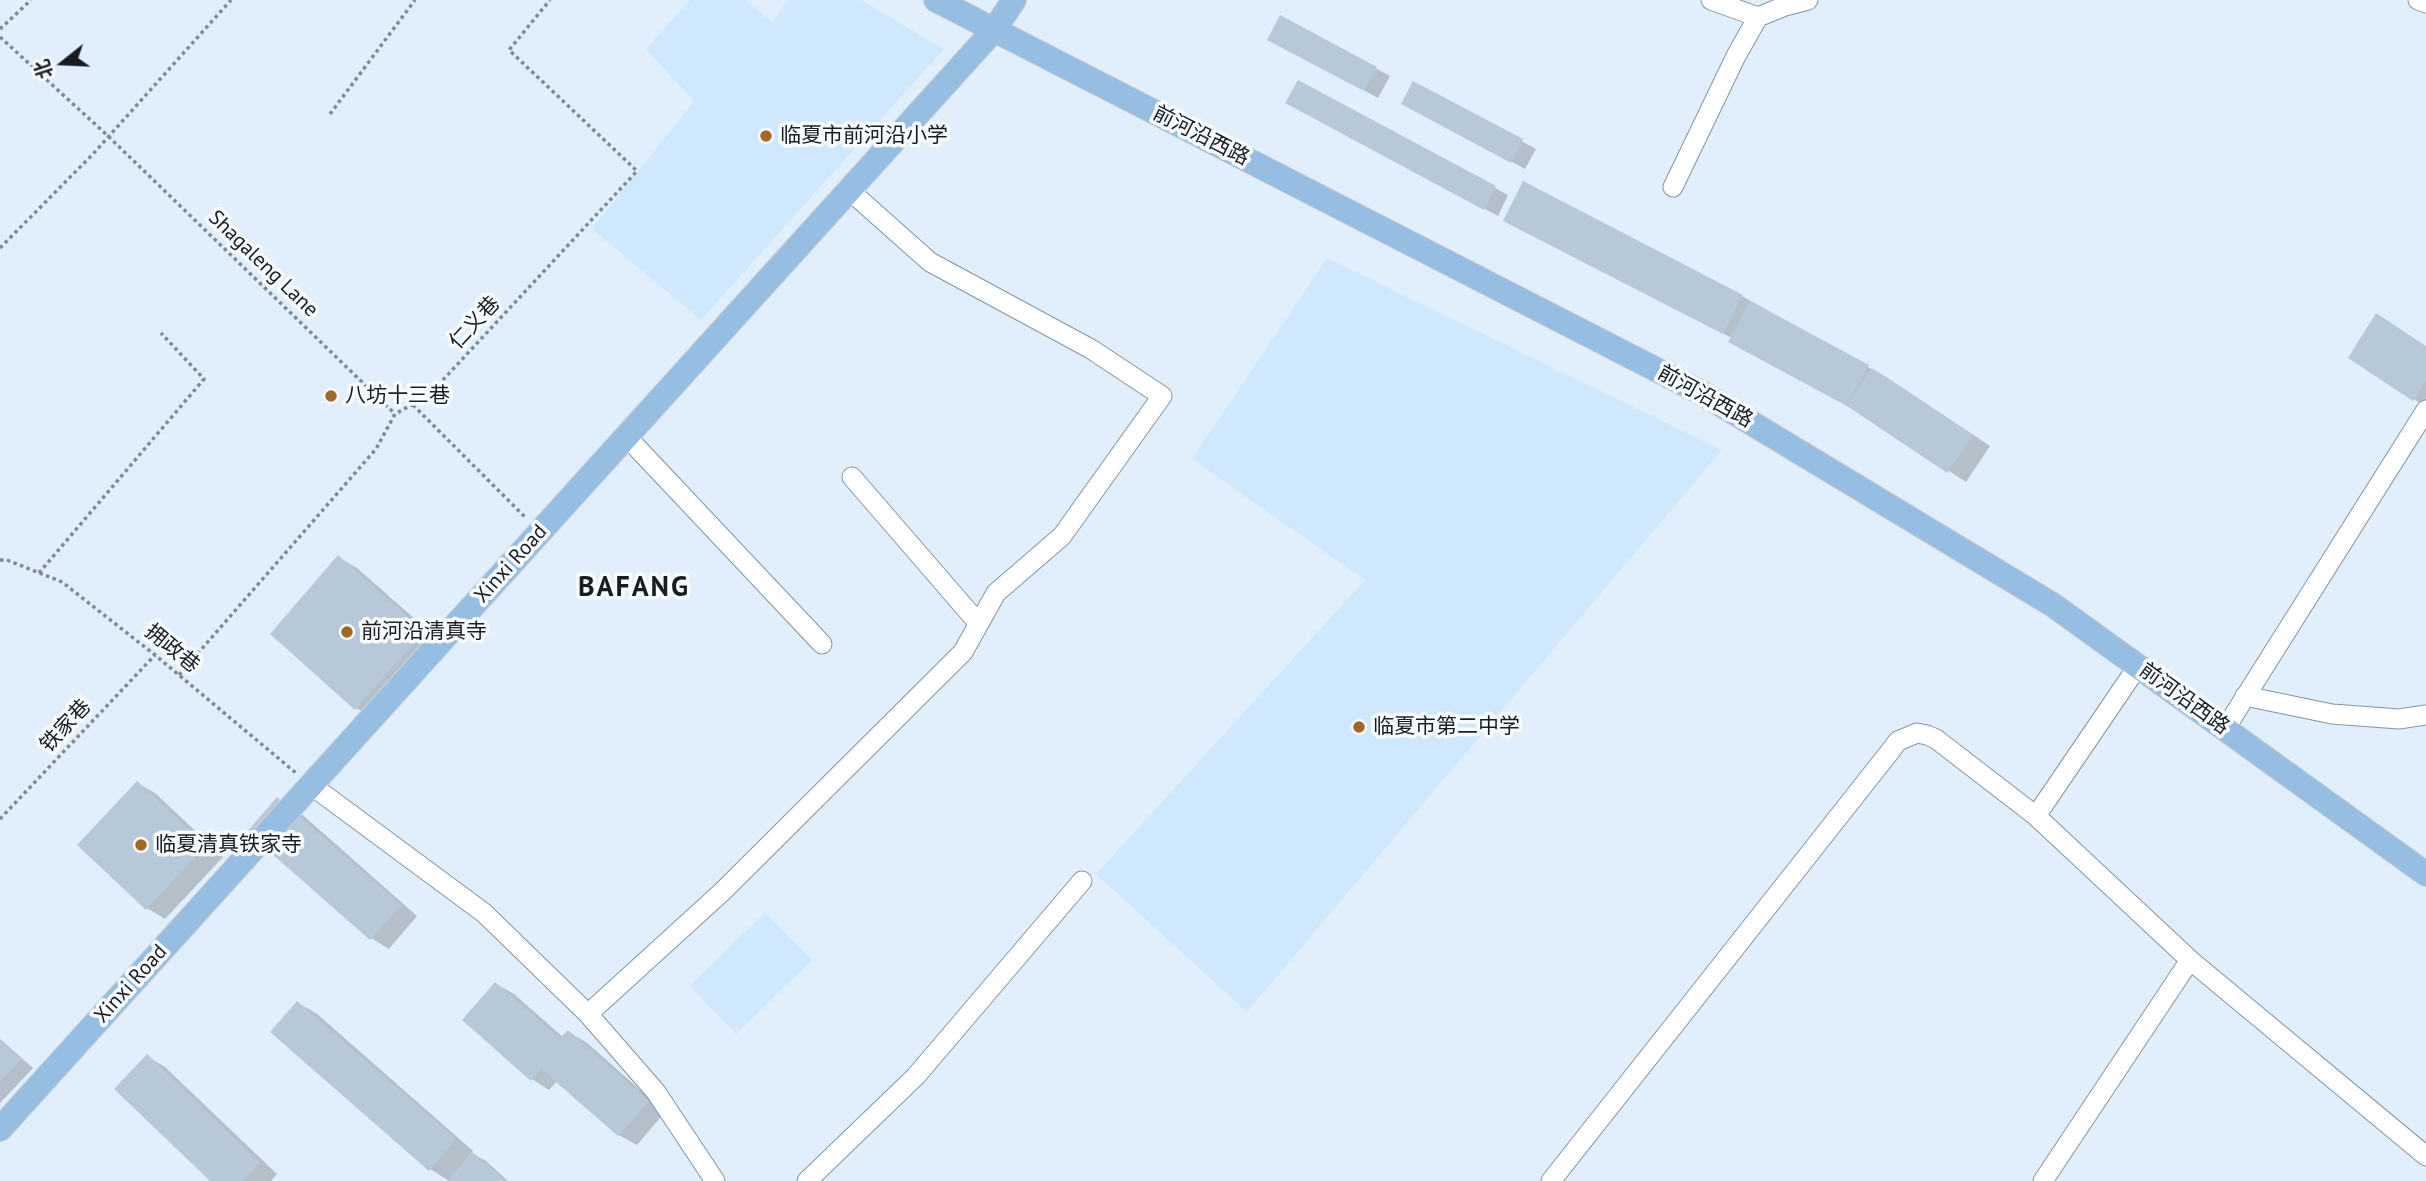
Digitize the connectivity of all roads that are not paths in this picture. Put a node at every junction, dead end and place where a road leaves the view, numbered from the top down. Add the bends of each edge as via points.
1 (936, 0) edge
2 (1014, 0) edge
3 (1711, 0) edge
4 (1808, 0) edge
5 (2418, 0) edge
6 (2426, 3) edge
7 (1758, 17) junction
8 (994, 30) junction
9 (1673, 187) dead end
10 (849, 190) junction
11 (2426, 410) edge
12 (626, 436) junction
13 (852, 477) dead end
14 (979, 624) junction
15 (822, 644) dead end
16 (2138, 666) junction
17 (2245, 696) junction
18 (2426, 715) edge
19 (2225, 729) junction
20 (311, 785) junction
21 (2036, 816) junction
22 (2426, 874) edge
23 (1082, 881) dead end
24 (2190, 960) junction
25 (588, 1014) junction
26 (0, 1129) edge
27 (2426, 1156) edge
28 (715, 1181) edge
29 (807, 1181) edge
30 (1551, 1181) edge
31 (2043, 1181) edge

1 - 8 main road, 前河沿西路
2 - 8 main road, Xinxi Road
3 - 7 street
4 - 7 street
5 - 6 street
7 - 9 street
8 - 10 main road, Xinxi Road
8 - 16 main road, 前河沿西路 via 1700,392 2053,605
10 - 12 main road, Xinxi Road
10 - 14 street via 930,262 1091,349 1162,396 1062,536 996,593
11 - 17 street
12 - 15 street
12 - 20 main road, Xinxi Road
13 - 14 street
14 - 25 street via 963,652 733,881
16 - 19 main road, 前河沿西路
16 - 21 street
17 - 18 street via 2332,714 2399,719
17 - 19 street
19 - 22 main road, 前河沿西路
20 - 25 street via 484,913
20 - 26 main road, Xinxi Road
21 - 24 street
21 - 30 street via 1927,734 1898,741
23 - 29 street via 916,1076
24 - 27 street
24 - 31 street
25 - 28 street via 656,1092

